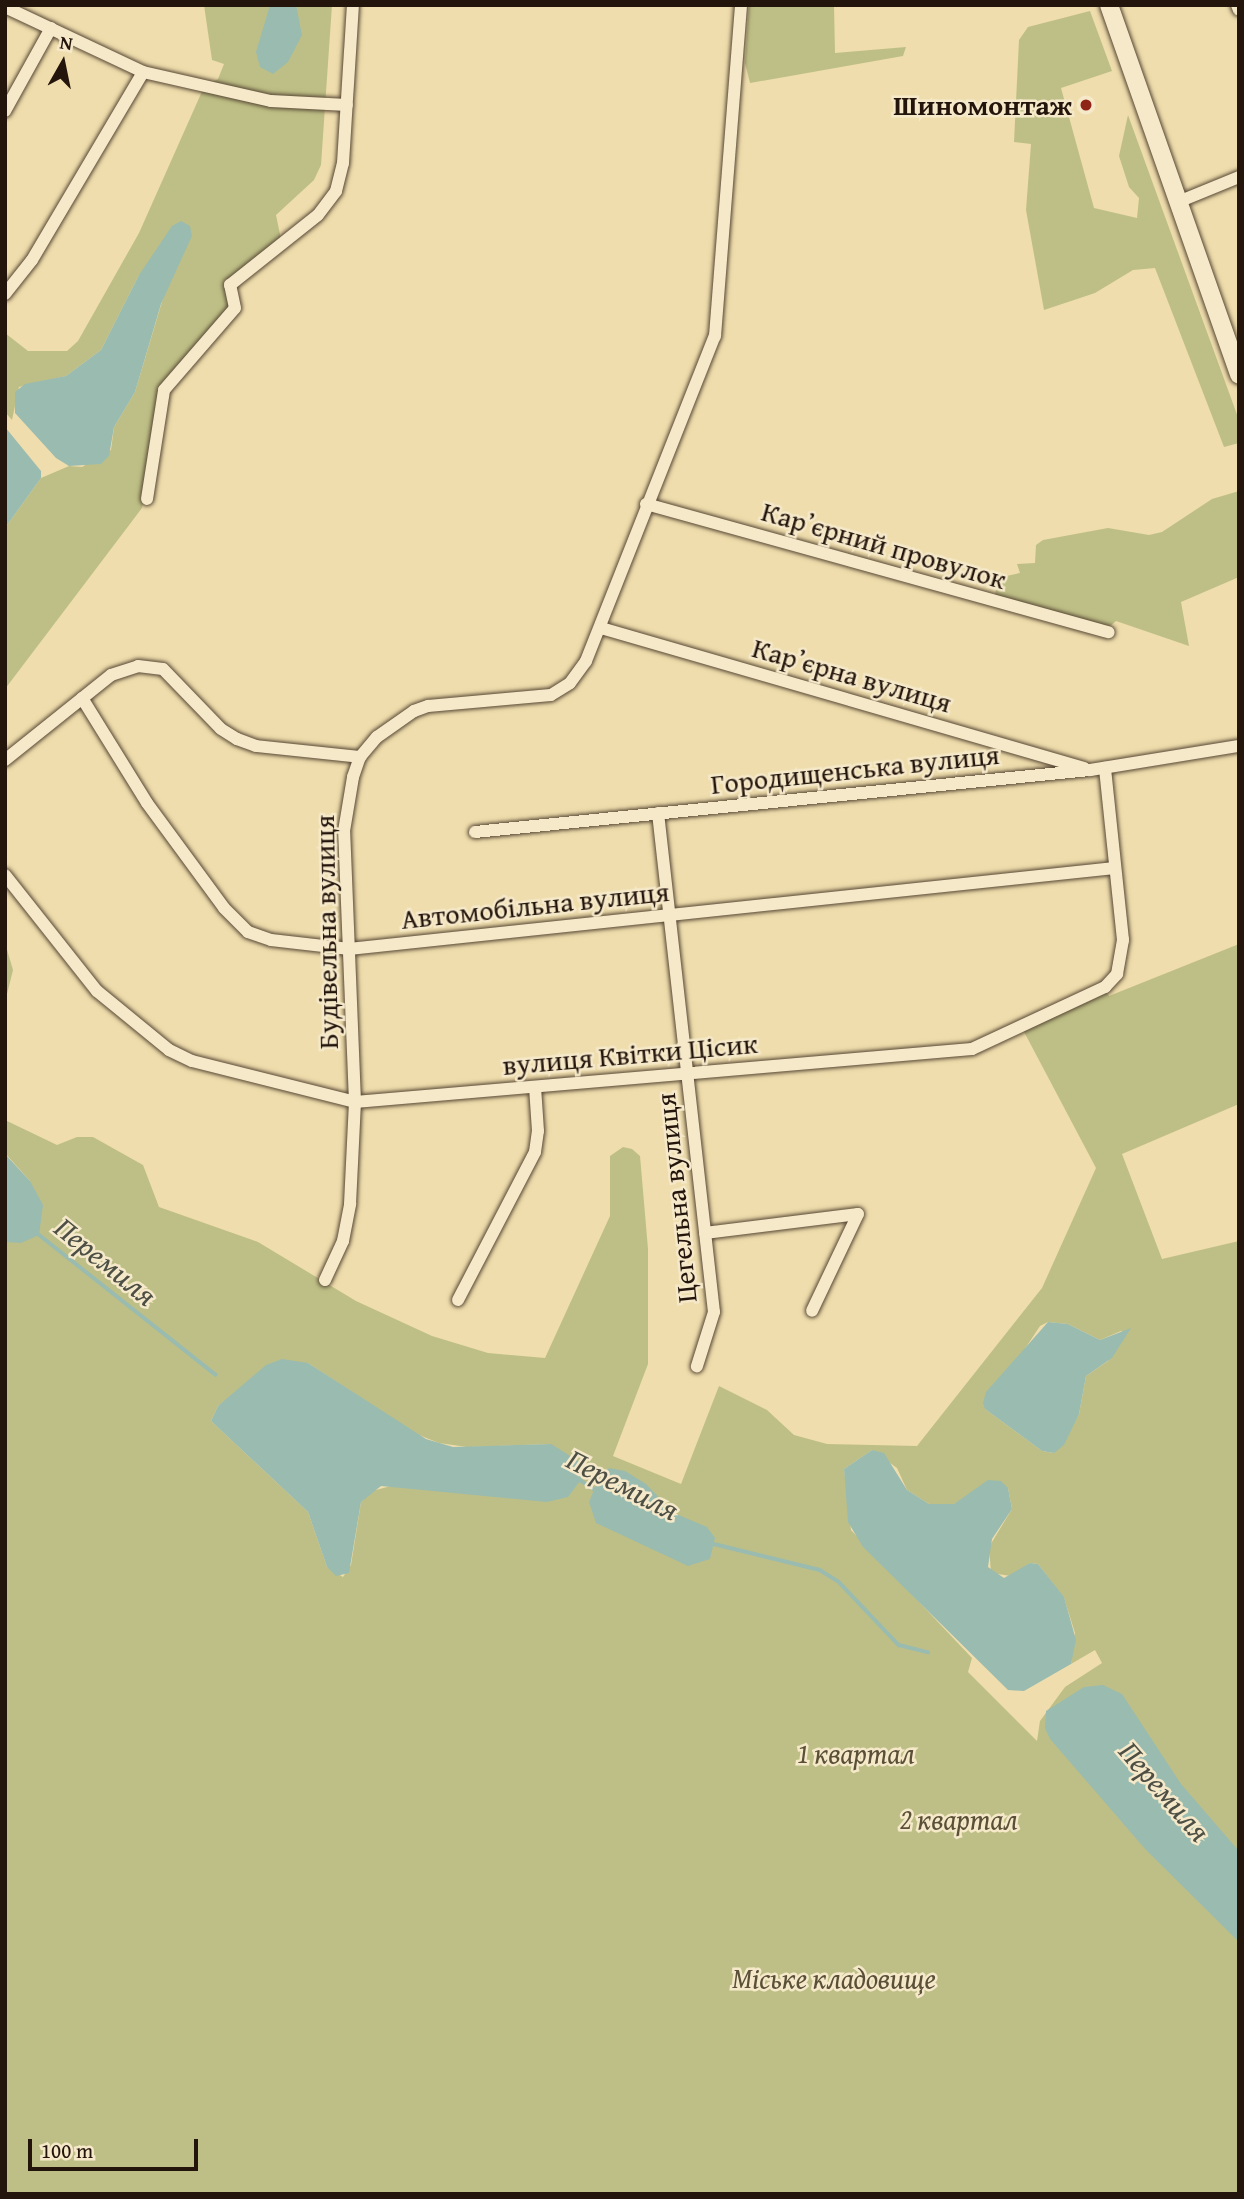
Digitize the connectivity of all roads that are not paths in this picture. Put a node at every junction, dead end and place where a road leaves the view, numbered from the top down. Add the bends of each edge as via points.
1 (353, 5) edge
2 (741, 5) edge
3 (1109, 5) edge
4 (1237, 5) edge
5 (5, 7) edge
6 (1239, 10) edge
7 (51, 28) junction
8 (143, 72) junction
9 (347, 105) junction
10 (5, 111) edge
11 (1239, 177) edge
12 (1178, 202) junction
13 (5, 294) edge
14 (1239, 375) edge
15 (147, 499) dead end
16 (646, 504) junction
17 (601, 628) junction
18 (1109, 632) dead end
19 (82, 698) junction
20 (1239, 746) edge
21 (360, 757) junction
22 (5, 760) edge
23 (1105, 768) junction
24 (1090, 770) junction
25 (658, 813) junction
26 (475, 832) dead end
27 (1115, 868) junction
28 (5, 875) edge
29 (669, 916) junction
30 (349, 949) junction
31 (687, 1075) junction
32 (535, 1087) junction
33 (355, 1102) junction
34 (705, 1233) junction
35 (325, 1280) dead end
36 (458, 1300) dead end
37 (812, 1311) dead end
38 (697, 1366) dead end

1 - 9 street
2 - 16 street via 715,336
3 - 12 main road
4 - 6 street
5 - 7 street
7 - 8 street
7 - 10 street
8 - 9 street via 271,101
8 - 13 street via 32,260
9 - 15 street via 336,191 318,215 230,285 235,308 164,390
11 - 12 street
12 - 14 main road
16 - 17 street
16 - 18 street, Карʼєрний провулок
17 - 21 street via 578,676 551,695 428,706 388,727
17 - 24 street, Карʼєрна вулиця
19 - 21 street via 111,675 153,666 163,669 221,729 237,739 256,746
19 - 22 street
19 - 30 street, Автомобільна вулиця via 147,803 241,926 271,940
20 - 23 street, Городищенська вулиця
21 - 30 street, Будівельна вулиця via 344,831
23 - 24 street, Городищенська вулиця
23 - 27 street, вулиця Квітки Цісик
24 - 25 street, Городищенська вулиця
25 - 26 street, Городищенська вулиця
25 - 29 street, Цегельна вулиця
27 - 29 street, Автомобільна вулиця
27 - 31 street, вулиця Квітки Цісик via 1123,940 1116,974 1105,987 1022,1028 972,1049
28 - 33 street, вулиця Квітки Цісик via 97,991 169,1050 191,1061
29 - 30 street, Автомобільна вулиця
29 - 31 street, Цегельна вулиця
30 - 33 street, Будівельна вулиця
31 - 32 street, вулиця Квітки Цісик
31 - 34 street, Цегельна вулиця
32 - 33 street, вулиця Квітки Цісик
32 - 36 street via 538,1131 534,1152
33 - 35 street, Будівельна вулиця via 348,1217 340,1251
34 - 37 street via 858,1214
34 - 38 street, Цегельна вулиця via 714,1312

